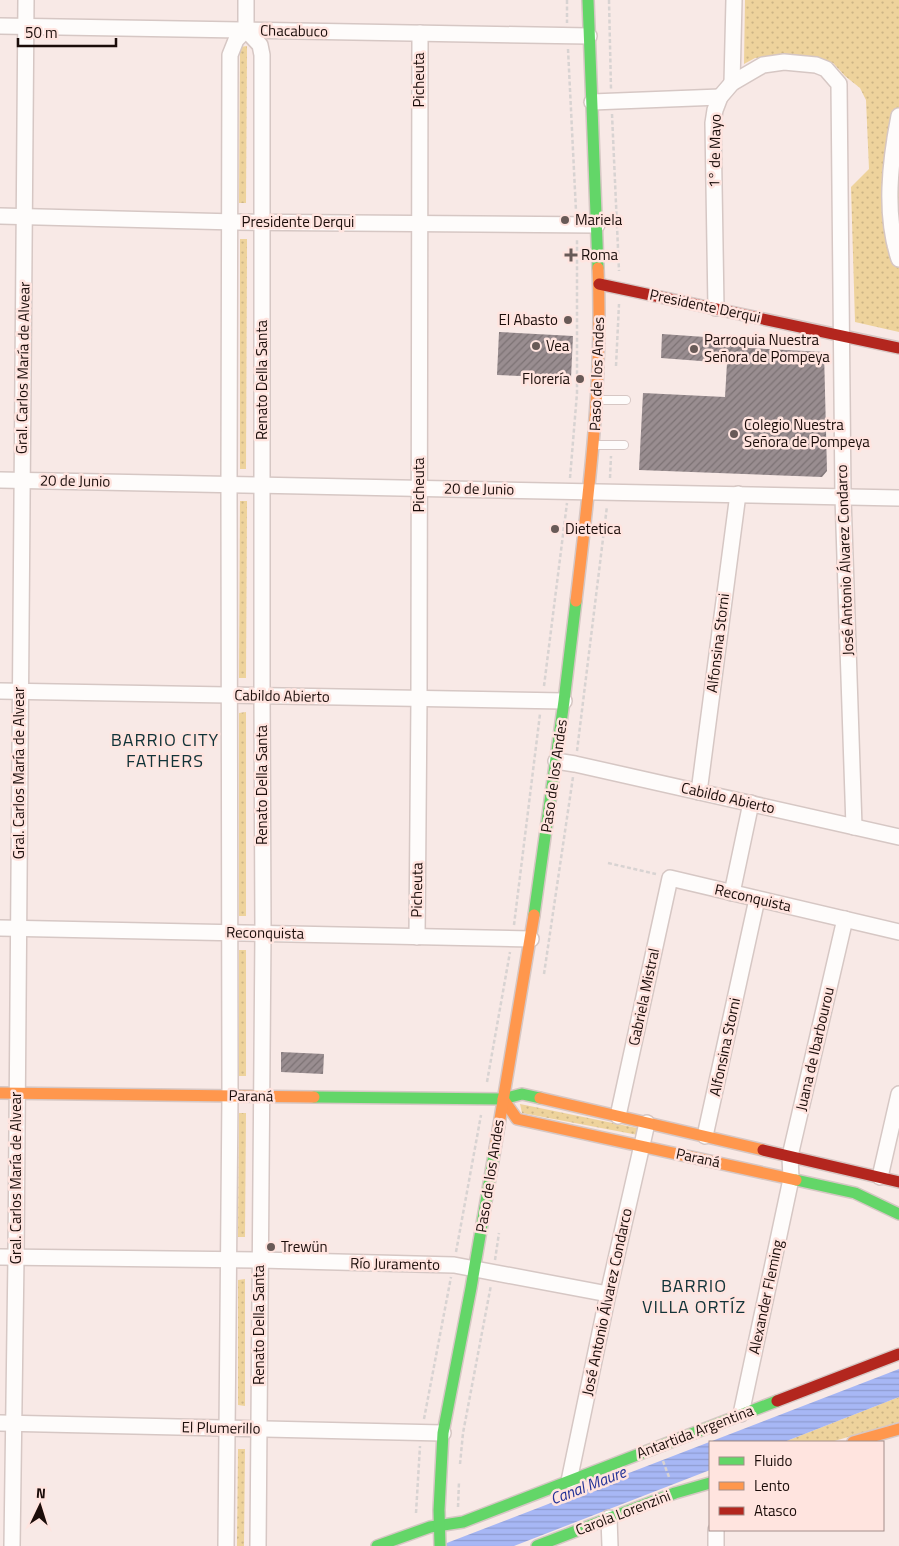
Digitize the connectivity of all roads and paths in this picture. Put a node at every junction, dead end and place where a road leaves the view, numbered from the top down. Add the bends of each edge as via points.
1 (26, 0) edge
2 (246, 0) edge
3 (567, 0) edge
4 (588, 0) edge
5 (734, 0) edge
6 (0, 26) edge
7 (26, 26) junction
8 (246, 30) junction
9 (420, 33) junction
10 (567, 36) junction
11 (589, 36) junction
12 (732, 83) junction
13 (720, 97) junction
14 (592, 102) junction
15 (899, 116) edge
16 (0, 216) edge
17 (24, 217) junction
18 (229, 221) junction
19 (262, 221) junction
20 (419, 223) junction
21 (577, 225) junction
22 (597, 225) junction
23 (899, 259) edge
24 (599, 284) junction
25 (716, 308) junction
26 (840, 335) junction
27 (899, 348) edge
28 (597, 400) junction
29 (626, 400) dead end
30 (594, 445) junction
31 (624, 445) dead end
32 (0, 480) edge
33 (21, 480) junction
34 (229, 484) junction
35 (262, 485) junction
36 (418, 488) junction
37 (568, 491) junction
38 (589, 492) junction
39 (738, 494) junction
40 (843, 497) junction
41 (899, 498) edge
42 (0, 691) edge
43 (20, 691) junction
44 (230, 695) junction
45 (262, 696) junction
46 (419, 699) junction
47 (542, 701) junction
48 (564, 701) junction
49 (556, 761) junction
50 (699, 792) junction
51 (751, 803) junction
52 (854, 827) junction
53 (899, 837) edge
54 (608, 863) dead end
55 (670, 878) junction
56 (732, 893) junction
57 (757, 899) junction
58 (845, 919) junction
59 (0, 928) edge
60 (18, 928) junction
61 (899, 932) edge
62 (229, 933) junction
63 (263, 933) junction
64 (417, 937) junction
65 (513, 939) junction
66 (531, 939) junction
67 (0, 1093) edge
68 (16, 1093) junction
69 (899, 1094) edge
70 (230, 1096) junction
71 (261, 1096) junction
72 (484, 1099) junction
73 (503, 1099) junction
74 (618, 1116) junction
75 (647, 1123) junction
76 (705, 1136) junction
77 (642, 1146) junction
78 (790, 1156) junction
79 (880, 1177) junction
80 (791, 1179) junction
81 (899, 1182) edge
82 (899, 1214) edge
83 (0, 1257) edge
84 (16, 1257) junction
85 (229, 1260) junction
86 (260, 1260) junction
87 (454, 1265) junction
88 (475, 1268) junction
89 (608, 1294) junction
90 (899, 1354) edge
91 (741, 1414) junction
92 (6, 1423) edge
93 (227, 1428) junction
94 (259, 1429) junction
95 (899, 1429) edge
96 (421, 1432) junction
97 (443, 1433) junction
98 (857, 1441) edge
99 (662, 1460) dead end
100 (569, 1481) junction
101 (709, 1483) edge
102 (672, 1485) dead end
103 (609, 1518) junction
104 (439, 1525) junction
105 (416, 1531) junction
106 (716, 1531) edge
107 (12, 1546) edge
108 (226, 1546) edge
109 (258, 1546) edge
110 (377, 1546) edge
111 (440, 1546) edge
112 (537, 1546) edge
113 (610, 1546) edge
114 (716, 1546) edge

1 - 7 street, Gral. Carlos María de Alvear
2 - 8 street
3 - 10 path
4 - 11 street, Paso de los Andes
5 - 12 street
6 - 7 street, Chacabuco
7 - 8 street, Chacabuco
7 - 17 street, Gral. Carlos María de Alvear
8 - 9 street, Chacabuco
8 - 18 street, Renato Della Santa via 236,40 230,55
8 - 19 street, Renato Della Santa via 260,45 262,55
9 - 10 street, Chacabuco
9 - 20 street, Picheuta
10 - 11 street, Chacabuco
10 - 21 path
11 - 14 street, Paso de los Andes
12 - 13 street, 1° de Mayo
12 - 26 street, José Antonio Álvarez Condarco via 763,65 784,62 816,65 826,69 839,84
13 - 14 street
13 - 25 street, 1° de Mayo via 714,123
14 - 22 street, Paso de los Andes
15 - 23 street via 893,153 891,203 893,240
16 - 17 street, Presidente Derqui
17 - 18 street, Presidente Derqui
17 - 33 street, Gral. Carlos María de Alvear
18 - 19 street, Presidente Derqui
18 - 34 street, Renato Della Santa
19 - 20 street, Presidente Derqui
19 - 35 street, Renato Della Santa
20 - 21 street, Presidente Derqui
20 - 36 street, Picheuta
21 - 22 street, Presidente Derqui
21 - 37 path via 577,392
22 - 24 street, Paso de los Andes
24 - 25 street, Presidente Derqui
24 - 28 street, Paso de los Andes
25 - 26 street, Presidente Derqui
26 - 27 street, Presidente Derqui
26 - 40 street, José Antonio Álvarez Condarco
28 - 29 lane
28 - 30 street, Paso de los Andes
30 - 31 lane
30 - 38 street, Paso de los Andes
32 - 33 street, 20 de Junio
33 - 34 street, 20 de Junio
33 - 43 street, Gral. Carlos María de Alvear
34 - 35 street, 20 de Junio
34 - 44 street, Renato Della Santa
35 - 36 street, 20 de Junio
35 - 45 street, Renato Della Santa
36 - 37 street, 20 de Junio
36 - 46 street, Picheuta
37 - 38 street, 20 de Junio
37 - 47 path
38 - 39 street, 20 de Junio
38 - 48 street, Paso de los Andes
39 - 40 street, 20 de Junio
39 - 50 street, Alfonsina Storni
40 - 41 street, 20 de Junio
40 - 52 street, José Antonio Álvarez Condarco
42 - 43 street, Cabildo Abierto
43 - 44 street, Cabildo Abierto
43 - 60 street, Gral. Carlos María de Alvear
44 - 45 street, Cabildo Abierto
44 - 62 street, Renato Della Santa
45 - 46 street, Cabildo Abierto
45 - 63 street, Renato Della Santa
46 - 47 street, Cabildo Abierto
46 - 64 street, Picheuta
47 - 48 street, Cabildo Abierto
47 - 65 path
48 - 49 street, Paso de los Andes
49 - 50 street, Cabildo Abierto
49 - 66 street, Paso de los Andes
50 - 51 street, Cabildo Abierto
51 - 52 street, Cabildo Abierto
51 - 56 street
52 - 53 street, Cabildo Abierto
54 - 55 path
55 - 56 street, Reconquista
55 - 74 street, Gabriela Mistral
56 - 57 street, Reconquista
57 - 58 street, Reconquista
57 - 76 street, Alfonsina Storni
58 - 61 street, Reconquista
58 - 78 street, Juana de Ibarbourou
59 - 60 street, Reconquista
60 - 62 street, Reconquista
60 - 68 street, Gral. Carlos María de Alvear
62 - 63 street, Reconquista
62 - 70 street, Renato Della Santa
63 - 64 street, Reconquista
63 - 71 street, Renato Della Santa
64 - 65 street, Reconquista
65 - 66 street, Reconquista
65 - 72 path
66 - 73 street, Paso de los Andes
67 - 68 street, Paraná
68 - 70 street, Paraná
68 - 84 street, Gral. Carlos María de Alvear
69 - 79 street
70 - 71 street, Paraná
70 - 85 street, Renato Della Santa
71 - 72 street, Paraná
71 - 86 street, Renato Della Santa
72 - 73 street, Paraná
72 - 87 path
73 - 74 street, Paraná via 522,1094
73 - 77 street, Paraná via 517,1119
73 - 88 street, Paso de los Andes
74 - 75 street, Paraná
75 - 76 street, Paraná
75 - 77 street, José Antonio Álvarez Condarco
76 - 78 street, Paraná
77 - 80 street, Paraná
77 - 89 street, José Antonio Álvarez Condarco
78 - 79 street, Paraná
78 - 80 street, Juana de Ibarbourou
79 - 81 street, Paraná
80 - 82 street, Paraná via 855,1193
80 - 91 street, Alexander Fleming
83 - 84 street, Río Juramento
84 - 85 street, Río Juramento
84 - 92 street, Gral. Carlos María de Alvear
85 - 86 street, Río Juramento
85 - 93 street, Renato Della Santa
86 - 87 street, Río Juramento
86 - 94 street, Renato Della Santa
87 - 88 street, Río Juramento
87 - 96 path
88 - 89 street, Río Juramento
88 - 97 street, Paso de los Andes
89 - 100 street, José Antonio Álvarez Condarco
90 - 91 street, Antartida Argentina
91 - 100 street, Antartida Argentina
92 - 93 street, El Plumerillo
92 - 107 street, Gral. Carlos María de Alvear
93 - 94 street, El Plumerillo
93 - 108 street, Renato Della Santa
94 - 96 street, El Plumerillo
94 - 109 street, Renato Della Santa
95 - 98 street
96 - 97 street, El Plumerillo
96 - 105 path
97 - 104 street, Paso de los Andes
99 - 102 path
100 - 104 street, Antartida Argentina via 463,1522
101 - 103 street, Carola Lorenzini
103 - 112 street, Carola Lorenzini
103 - 113 street
104 - 105 street, Antartida Argentina
104 - 111 street, Paso de los Andes
105 - 110 street, Antartida Argentina
106 - 114 street

